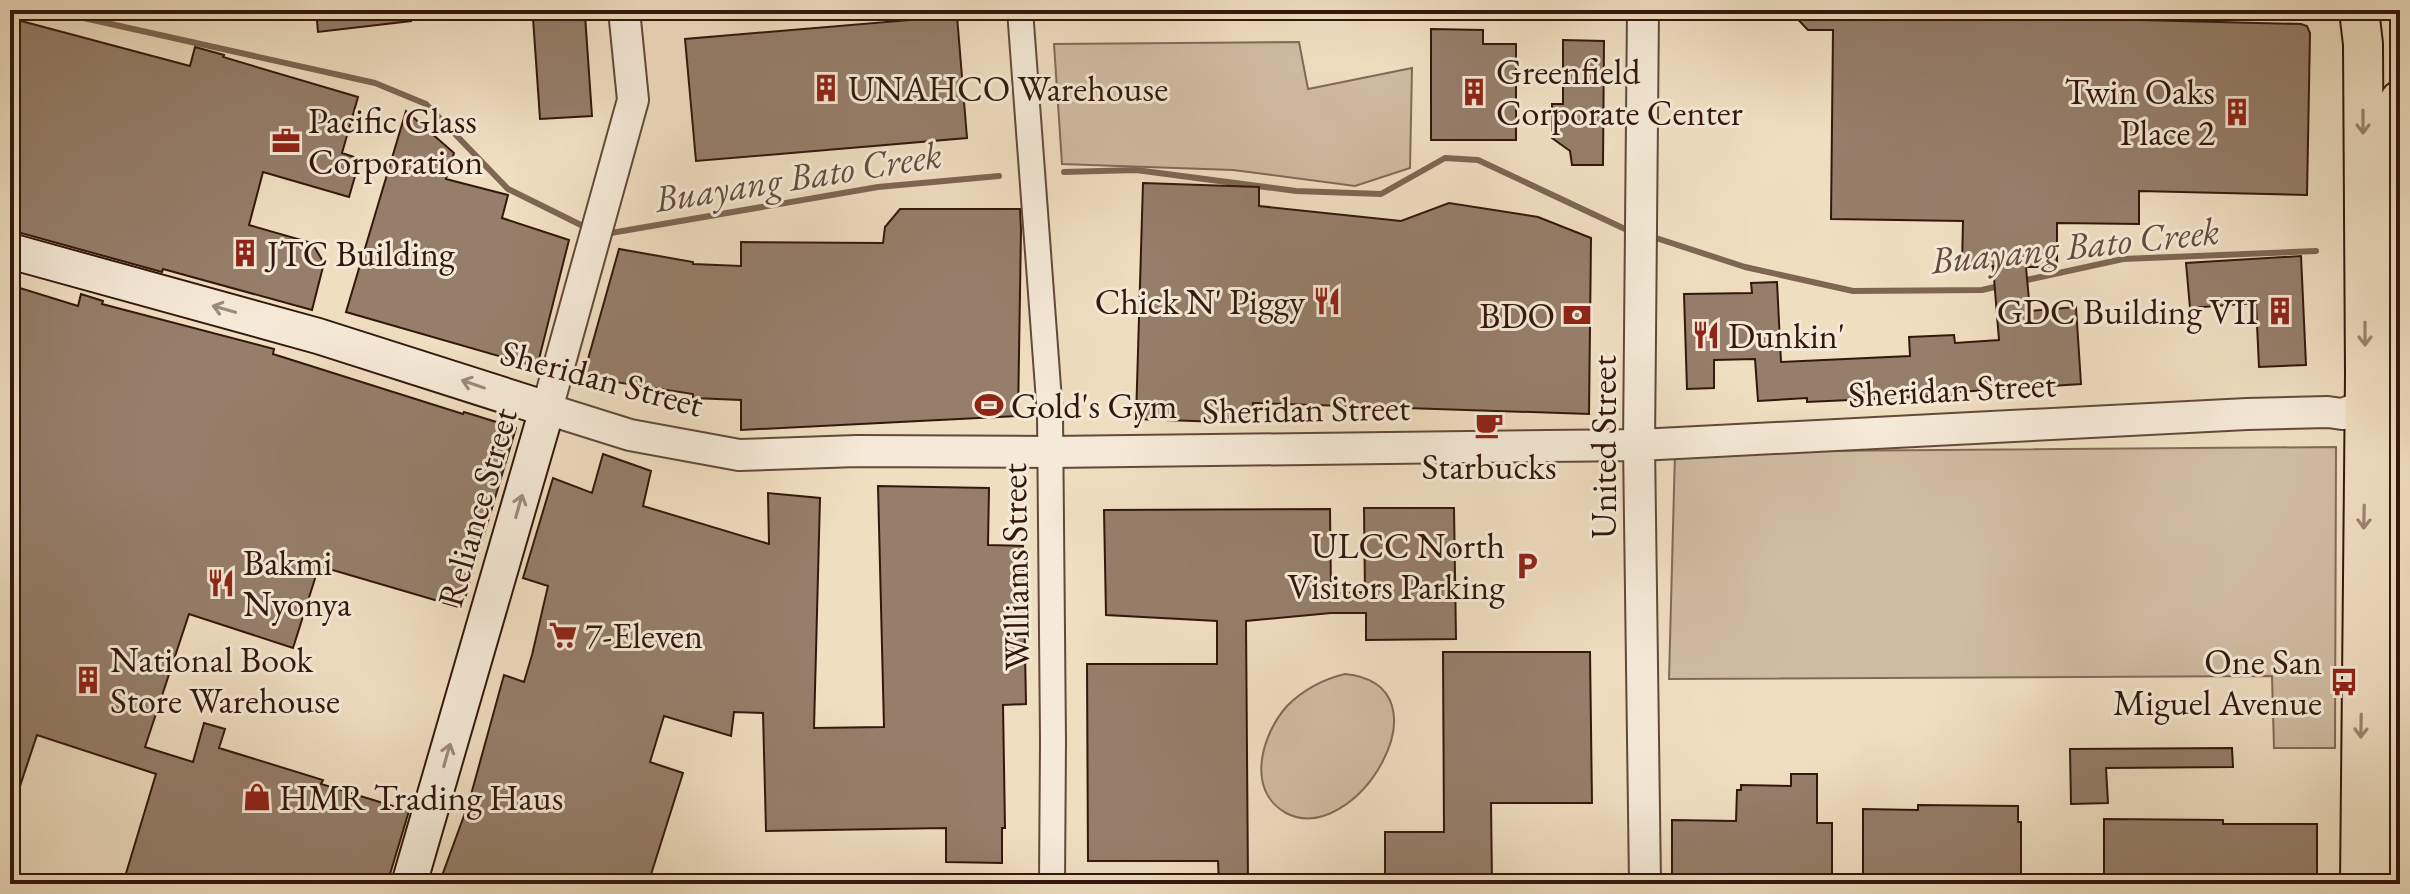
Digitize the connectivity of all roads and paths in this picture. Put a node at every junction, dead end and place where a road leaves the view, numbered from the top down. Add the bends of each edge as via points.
1 (624, 10) edge
2 (1020, 10) edge
3 (1643, 10) edge
4 (2362, 21) edge
5 (2400, 100) edge
6 (10, 251) edge
7 (547, 409) junction
8 (2381, 422) edge
9 (1639, 445) junction
10 (1050, 452) junction
11 (409, 884) edge
12 (1052, 884) edge
13 (1645, 884) edge
14 (2360, 884) edge
15 (2392, 884) edge

1 - 7 street, Reliance Street via 633,100
2 - 10 street, Williams Street
3 - 9 street, United Street
4 -> 8 main road
5 - 8 main road
7 -> 6 main road, Sheridan Street via 318,336
7 - 10 street, Sheridan Street via 630,435 739,455
11 -> 7 main road, Reliance Street
8 - 9 street, Sheridan Street via 2328,412 2247,414
8 -> 14 main road
8 - 15 main road via 2392,593
9 - 10 street, Sheridan Street
9 - 13 street, United Street
10 - 12 street, Williams Street

